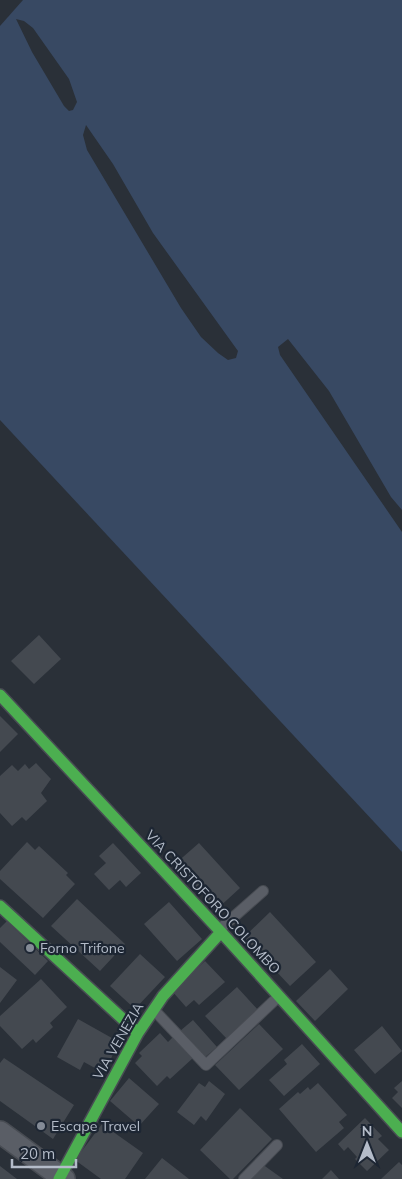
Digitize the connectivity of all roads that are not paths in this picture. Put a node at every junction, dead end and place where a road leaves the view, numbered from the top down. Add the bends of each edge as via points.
1 (0, 695) edge
2 (264, 891) dead end
3 (0, 906) edge
4 (220, 931) junction
5 (279, 996) junction
6 (154, 1009) junction
7 (138, 1033) junction
8 (0, 1132) edge
9 (402, 1132) edge
10 (277, 1146) dead end
11 (61, 1178) edge
12 (244, 1179) edge

1 - 4 street, VIA CRISTOFORO COLOMBO
2 - 4 lane
3 - 7 street
4 - 5 street, VIA CRISTOFORO COLOMBO
4 - 6 street, VIA VENEZIA
5 - 6 lane via 206,1065
5 - 9 street, VIA CRISTOFORO COLOMBO
6 - 7 street, VIA VENEZIA
7 - 11 street, VIA VENEZIA
8 - 11 street
10 - 12 lane

